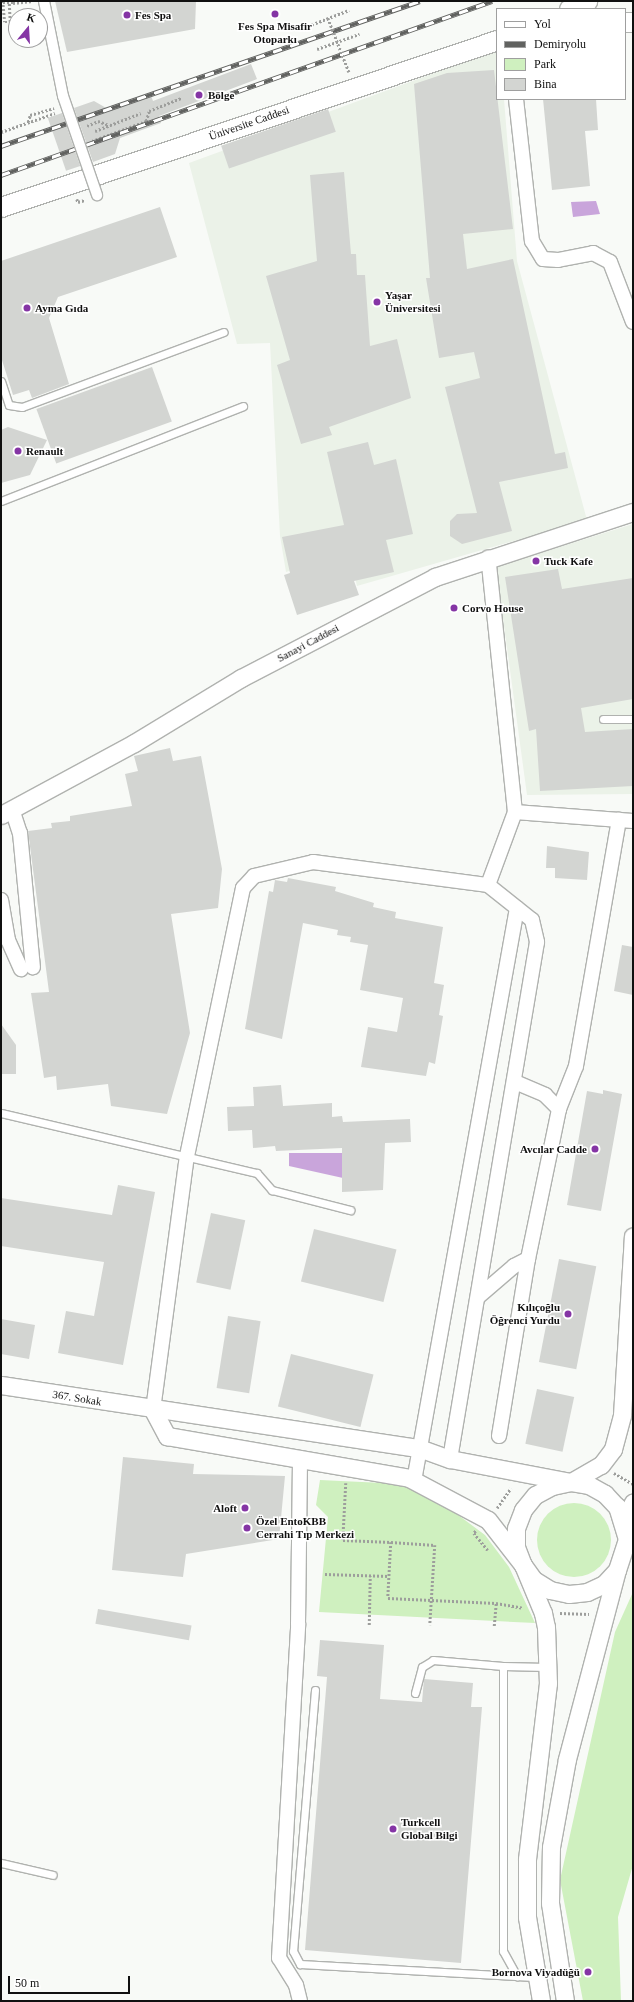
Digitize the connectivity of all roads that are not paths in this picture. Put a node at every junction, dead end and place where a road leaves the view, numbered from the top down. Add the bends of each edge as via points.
1 (44, 1) edge
2 (587, 1) edge
3 (571, 8) edge
4 (496, 40) edge
5 (516, 100) edge
6 (97, 195) dead end
7 (1, 207) edge
8 (633, 322) edge
9 (224, 332) dead end
10 (1, 381) edge
11 (243, 406) dead end
12 (1, 501) edge
13 (633, 512) edge
14 (488, 557) junction
15 (603, 719) dead end
16 (633, 719) edge
17 (6, 812) edge
18 (514, 812) junction
19 (619, 820) junction
20 (633, 821) edge
21 (488, 885) junction
22 (1, 900) edge
23 (517, 908) junction
24 (515, 1082) junction
25 (559, 1110) junction
26 (1, 1114) edge
27 (187, 1156) junction
28 (350, 1210) dead end
29 (633, 1236) edge
30 (528, 1259) junction
31 (478, 1297) junction
32 (1, 1385) edge
33 (153, 1410) junction
34 (499, 1436) dead end
35 (419, 1448) junction
36 (300, 1458) junction
37 (450, 1459) junction
38 (414, 1481) junction
39 (571, 1482) junction
40 (633, 1502) edge
41 (629, 1524) edge
42 (522, 1565) junction
43 (617, 1570) junction
44 (503, 1666) junction
45 (548, 1667) junction
46 (315, 1690) dead end
47 (415, 1693) dead end
48 (1, 1863) edge
49 (53, 1875) dead end
50 (517, 1976) junction
51 (534, 1977) junction
52 (300, 2001) edge
53 (541, 2001) edge
54 (565, 2001) edge

1 - 6 street, bridge via 63,96
2 - 3 main road
4 - 7 main road, Üniversite Caddesi
5 - 8 street via 532,241 543,259 558,260 593,253 610,262
9 - 10 lane via 22,407 9,405
11 - 12 lane via 217,419
13 - 14 street, Sanayi Caddesi
14 - 17 street, Sanayi Caddesi via 435,577 241,678 134,743
14 - 18 street
15 - 16 lane
17 - 22 street via 20,833 27,968 8,940
18 - 19 street
18 - 21 street
19 - 20 street
19 - 25 street via 576,1066
21 - 23 street
21 - 27 street via 313,862 254,876 243,888
23 - 24 street via 532,920 537,942
23 - 35 street
24 - 25 street via 546,1095
24 - 31 street
25 - 30 street
26 - 27 lane
27 - 28 lane via 258,1172 272,1190
27 - 33 street
29 - 39 street via 622,1415 615,1442 601,1465
30 - 31 street via 514,1266
30 - 34 street
31 - 37 street
32 - 33 street, 367. Sokak
33 - 35 street, 367. Sokak
33 - 36 street via 167,1436
35 - 37 street, 367. Sokak
35 - 38 street
36 - 38 street
36 - 52 street via 298,1624 279,1958 296,1985
37 - 39 street, 367. Sokak
38 - 42 street via 488,1520
39 - 41 street via 589,1485 605,1494
39 - 42 street via 552,1486 535,1495 523,1510 516,1528 516,1547
40 - 41 street
41 - 43 street
42 - 43 street via 534,1580 550,1590 568,1594 598,1586
42 - 45 street via 543,1613
43 - 54 street via 567,1759 551,1847 550,1903
44 - 45 lane
44 - 47 lane via 432,1660 422,1667
44 - 50 lane via 503,1951
45 - 51 street via 527,1860 527,1917
46 - 50 lane via 293,1951 300,1964
48 - 49 lane
50 - 51 lane
51 - 53 street

